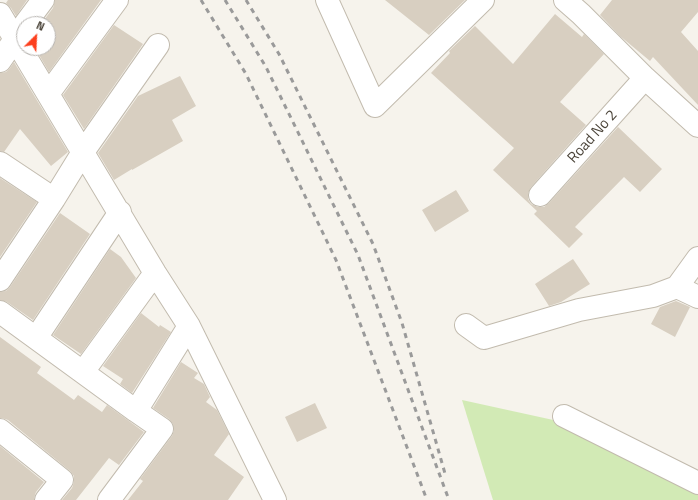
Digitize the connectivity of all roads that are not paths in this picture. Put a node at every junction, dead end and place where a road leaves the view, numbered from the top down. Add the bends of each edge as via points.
1 (43, 0) edge
2 (117, 0) edge
3 (327, 0) edge
4 (484, 0) edge
5 (579, 4) edge
6 (0, 14) edge
7 (31, 16) edge
8 (16, 26) edge
9 (16, 37) edge
10 (158, 45) dead end
11 (32, 56) edge
12 (0, 61) edge
13 (645, 78) junction
14 (48, 94) junction
15 (698, 126) edge
16 (83, 152) junction
17 (0, 163) edge
18 (540, 195) dead end
19 (54, 199) junction
20 (120, 212) junction
21 (698, 258) edge
22 (155, 272) junction
23 (0, 280) edge
24 (677, 286) junction
25 (698, 296) edge
26 (0, 312) edge
27 (466, 325) dead end
28 (189, 326) junction
29 (36, 338) junction
30 (83, 372) junction
31 (136, 412) junction
32 (564, 416) dead end
33 (0, 430) edge
34 (698, 483) edge
35 (273, 499) edge
36 (46, 500) edge
37 (109, 500) edge

1 - 7 street
2 - 14 street
3 - 4 street via 375,106
5 - 13 street
6 - 8 street
9 - 12 street
10 - 16 street
11 - 14 street
13 - 15 street
13 - 18 street, Road No 2
14 - 16 street
16 - 19 street
16 - 20 street
17 - 19 street
19 - 23 street
20 - 22 street
20 - 29 street
21 - 24 street
22 - 28 street
22 - 30 street
24 - 25 street
24 - 27 street via 653,296 579,310 484,338
26 - 29 street
28 - 31 street
28 - 35 street
29 - 30 street
30 - 31 street
31 - 37 street via 162,429
32 - 34 street
33 - 36 street via 62,480

